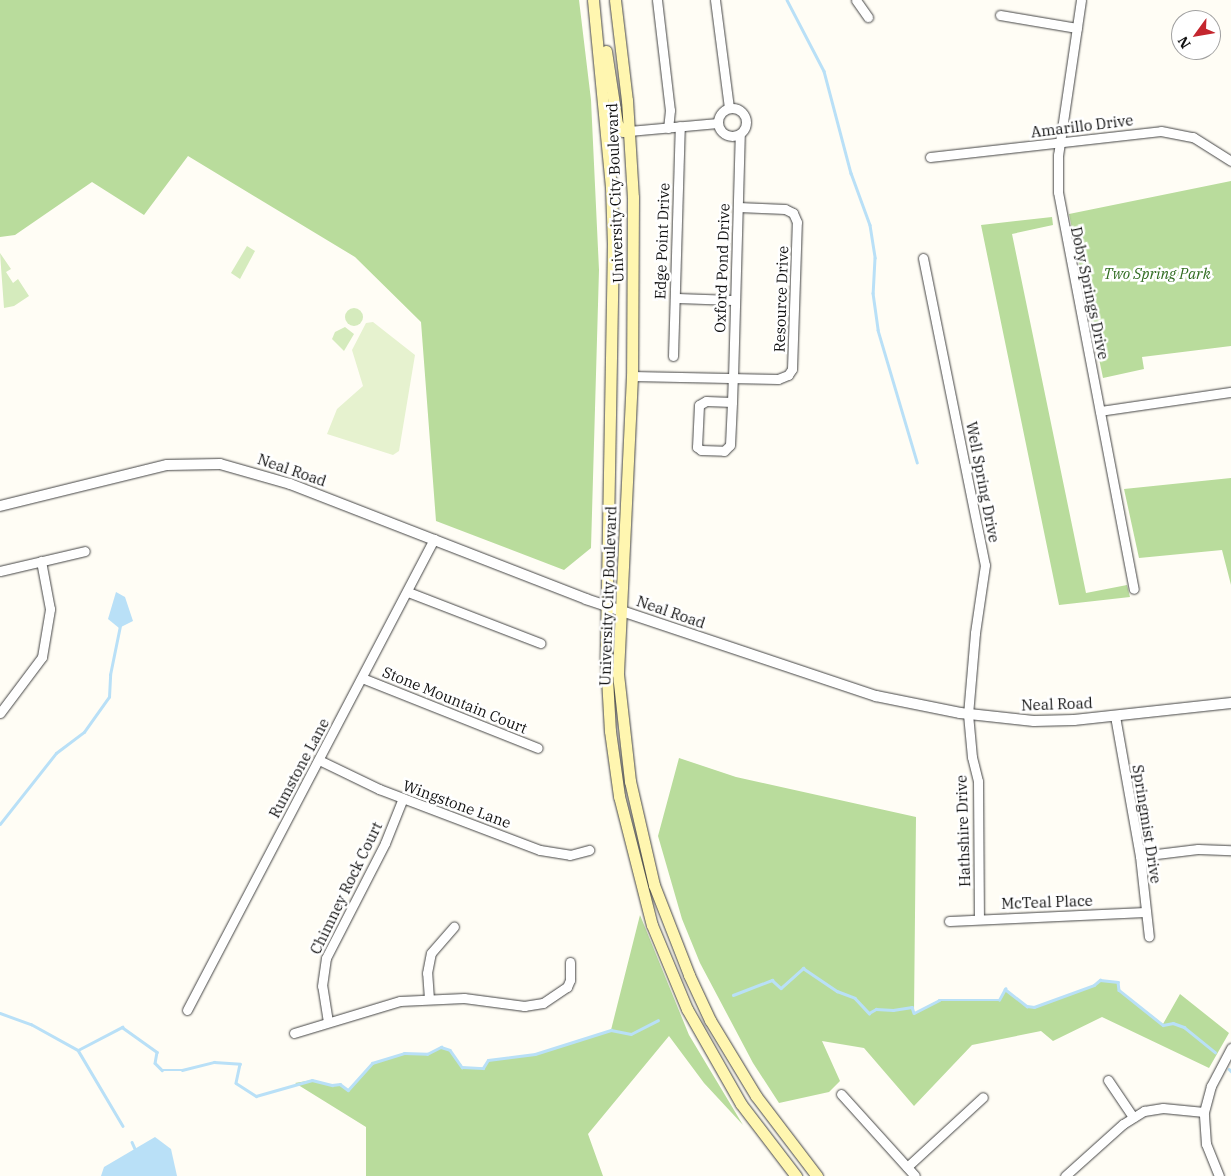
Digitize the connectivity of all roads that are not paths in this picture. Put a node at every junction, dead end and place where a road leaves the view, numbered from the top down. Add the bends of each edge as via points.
1 (593, 0) edge
2 (615, 0) edge
3 (657, 0) edge
4 (715, 0) edge
5 (856, 0) edge
6 (1081, 0) edge
7 (1000, 15) dead end
8 (868, 17) dead end
9 (1077, 28) junction
10 (598, 34) junction
11 (729, 108) junction
12 (718, 123) junction
13 (680, 126) junction
14 (668, 128) junction
15 (629, 131) junction
16 (740, 134) junction
17 (1060, 142) junction
18 (930, 157) dead end
19 (1231, 161) edge
20 (738, 207) junction
21 (923, 258) dead end
22 (674, 298) junction
23 (735, 300) junction
24 (673, 356) dead end
25 (632, 376) junction
26 (733, 378) junction
27 (1231, 392) edge
28 (732, 402) junction
29 (1100, 411) junction
30 (0, 506) edge
31 (434, 539) junction
32 (85, 550) dead end
33 (41, 561) junction
34 (0, 571) edge
35 (1134, 589) dead end
36 (408, 592) junction
37 (607, 606) junction
38 (621, 610) junction
39 (540, 643) dead end
40 (362, 678) junction
41 (0, 697) edge
42 (8, 703) junction
43 (1231, 703) edge
44 (0, 713) edge
45 (968, 714) junction
46 (1115, 716) junction
47 (538, 748) dead end
48 (319, 760) junction
49 (403, 798) junction
50 (590, 850) dead end
51 (1231, 850) edge
52 (1140, 856) junction
53 (1146, 912) junction
54 (979, 918) junction
55 (949, 921) dead end
56 (454, 927) dead end
57 (1149, 937) dead end
58 (570, 962) dead end
59 (429, 999) junction
60 (187, 1010) dead end
61 (328, 1022) junction
62 (294, 1033) dead end
63 (1231, 1048) edge
64 (1108, 1080) dead end
65 (841, 1094) dead end
66 (983, 1097) dead end
67 (1204, 1112) junction
68 (1133, 1117) junction
69 (907, 1167) junction
70 (796, 1176) edge
71 (818, 1176) edge
72 (916, 1176) edge
73 (1065, 1176) edge
74 (1218, 1176) edge

1 - 10 main road, University City Boulevard
2 - 15 main road, University City Boulevard
3 - 14 street via 670,110
4 - 11 street
5 - 8 street
6 - 9 street, Doby Springs Drive
7 - 9 street
9 - 17 street, Doby Springs Drive
10 - 15 main road via 605,45 618,124 623,131
10 - 37 main road, University City Boulevard via 613,243
11 - 12 street via 721,113
11 - 16 street, Oxford Pond Drive via 738,108 745,115 746,124
12 - 13 street
12 - 16 street via 724,133
13 - 14 street
13 - 22 street, Edge Point Drive
14 - 15 street
15 - 25 main road, University City Boulevard via 634,245
16 - 20 street, Oxford Pond Drive
17 - 18 street, Amarillo Drive
17 - 19 street, Amarillo Drive via 1174,132 1199,140
17 - 29 street, Doby Springs Drive via 1057,176 1060,217
20 - 23 street, Oxford Pond Drive
20 - 26 street, Resource Drive via 786,209 793,213 797,222 794,364 788,375 778,379
21 - 45 street, Well Spring Drive via 985,565
22 - 23 street
22 - 24 street, Edge Point Drive
23 - 26 street, Oxford Pond Drive
25 - 26 street, Resource Drive
25 - 38 main road, University City Boulevard
26 - 28 street, Oxford Pond Drive
27 - 29 street
28 - 28 street, Oxford Pond Drive via 706,401 698,405 697,447 701,450 729,448
29 - 35 street, Doby Springs Drive
30 - 31 street, Neal Road via 167,465 209,463 282,481
31 - 36 street, Rumstone Lane
31 - 37 street, Neal Road
32 - 33 street
33 - 34 street
33 - 42 street via 50,609 42,657
36 - 39 street
36 - 40 street, Rumstone Lane
37 - 38 street, Neal Road
37 - 70 main road, University City Boulevard via 607,686 612,757 627,837 652,925 687,1009 719,1067 753,1122
38 - 45 street, Neal Road via 876,696
38 - 71 main road, University City Boulevard via 618,674 624,746 643,841 666,920 688,975 733,1060 777,1127
40 - 47 street, Stone Mountain Court
40 - 48 street, Rumstone Lane
41 - 42 street
42 - 44 street
43 - 46 street, Neal Road
45 - 46 street, Neal Road via 1034,721
45 - 54 street, Hathshire Drive via 970,748 978,781
46 - 52 street, Springmist Drive
48 - 49 street, Wingstone Lane
48 - 60 street, Rumstone Lane
49 - 50 street, Wingstone Lane via 553,854 570,855
49 - 61 street, Chimney Rock Court via 386,843 326,958 322,986
51 - 52 street via 1198,849
52 - 53 street, Springmist Drive
53 - 54 street, McTeal Place
53 - 57 street, Springmist Drive
54 - 55 street, McTeal Place
56 - 59 street via 431,953 427,973
58 - 59 street via 572,970 567,987 543,1003 524,1006 480,999
59 - 61 street via 390,1003
61 - 62 street
63 - 67 street via 1211,1086
64 - 68 street
65 - 69 street
66 - 69 street
67 - 68 street via 1157,1108
67 - 74 street via 1206,1144
68 - 73 street
69 - 72 street

